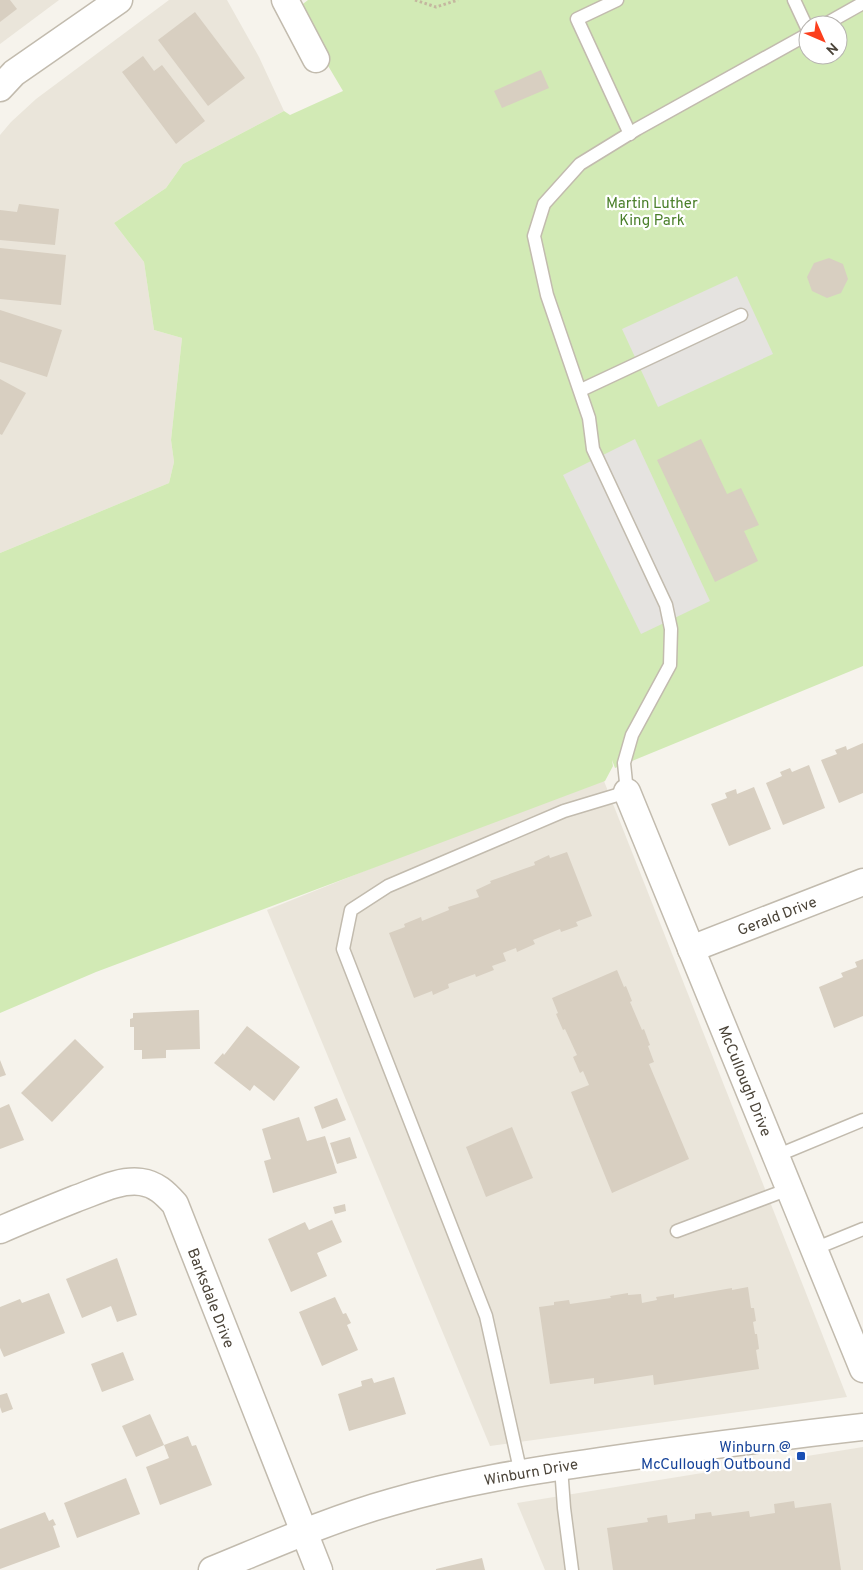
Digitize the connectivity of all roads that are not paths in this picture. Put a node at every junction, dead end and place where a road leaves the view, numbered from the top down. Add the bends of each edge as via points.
1 (119, 0) edge
2 (285, 0) edge
3 (617, 0) edge
4 (794, 0) edge
5 (863, 3) edge
6 (801, 15) edge
7 (842, 15) edge
8 (798, 38) edge
9 (316, 59) dead end
10 (0, 88) edge
11 (630, 134) junction
12 (741, 315) dead end
13 (581, 390) junction
14 (627, 792) junction
15 (863, 882) edge
16 (691, 949) junction
17 (863, 1120) edge
18 (776, 1156) junction
19 (789, 1189) junction
20 (863, 1229) edge
21 (0, 1230) edge
22 (677, 1231) dead end
23 (814, 1249) junction
24 (863, 1369) edge
25 (863, 1427) edge
26 (561, 1466) junction
27 (522, 1474) junction
28 (303, 1533) junction
29 (212, 1570) edge
30 (319, 1570) edge
31 (572, 1570) edge

1 - 10 street via 14,73
2 - 9 street
3 - 11 lane via 577,19
4 - 6 lane
5 - 7 lane
8 - 11 lane
11 - 13 lane via 580,164 544,204 534,236 547,295
12 - 13 lane
13 - 14 lane via 593,449 666,604 671,629 670,665 632,735 624,763
14 - 16 street, McCullough Drive
14 - 27 lane via 564,811 388,886 351,910 343,949 486,1316
15 - 16 street, Gerald Drive
16 - 18 street, McCullough Drive
17 - 18 lane
18 - 19 street, McCullough Drive
19 - 22 lane
19 - 23 street, McCullough Drive
20 - 23 lane
21 - 28 street, Barksdale Drive via 125,1182 147,1183 165,1192 174,1204
23 - 24 street, McCullough Drive
25 - 26 street, Winburn Drive
26 - 27 street, Winburn Drive
26 - 31 lane
27 - 28 street, Winburn Drive via 455,1485 391,1502
28 - 29 street, Winburn Drive
28 - 30 street, Barksdale Drive

